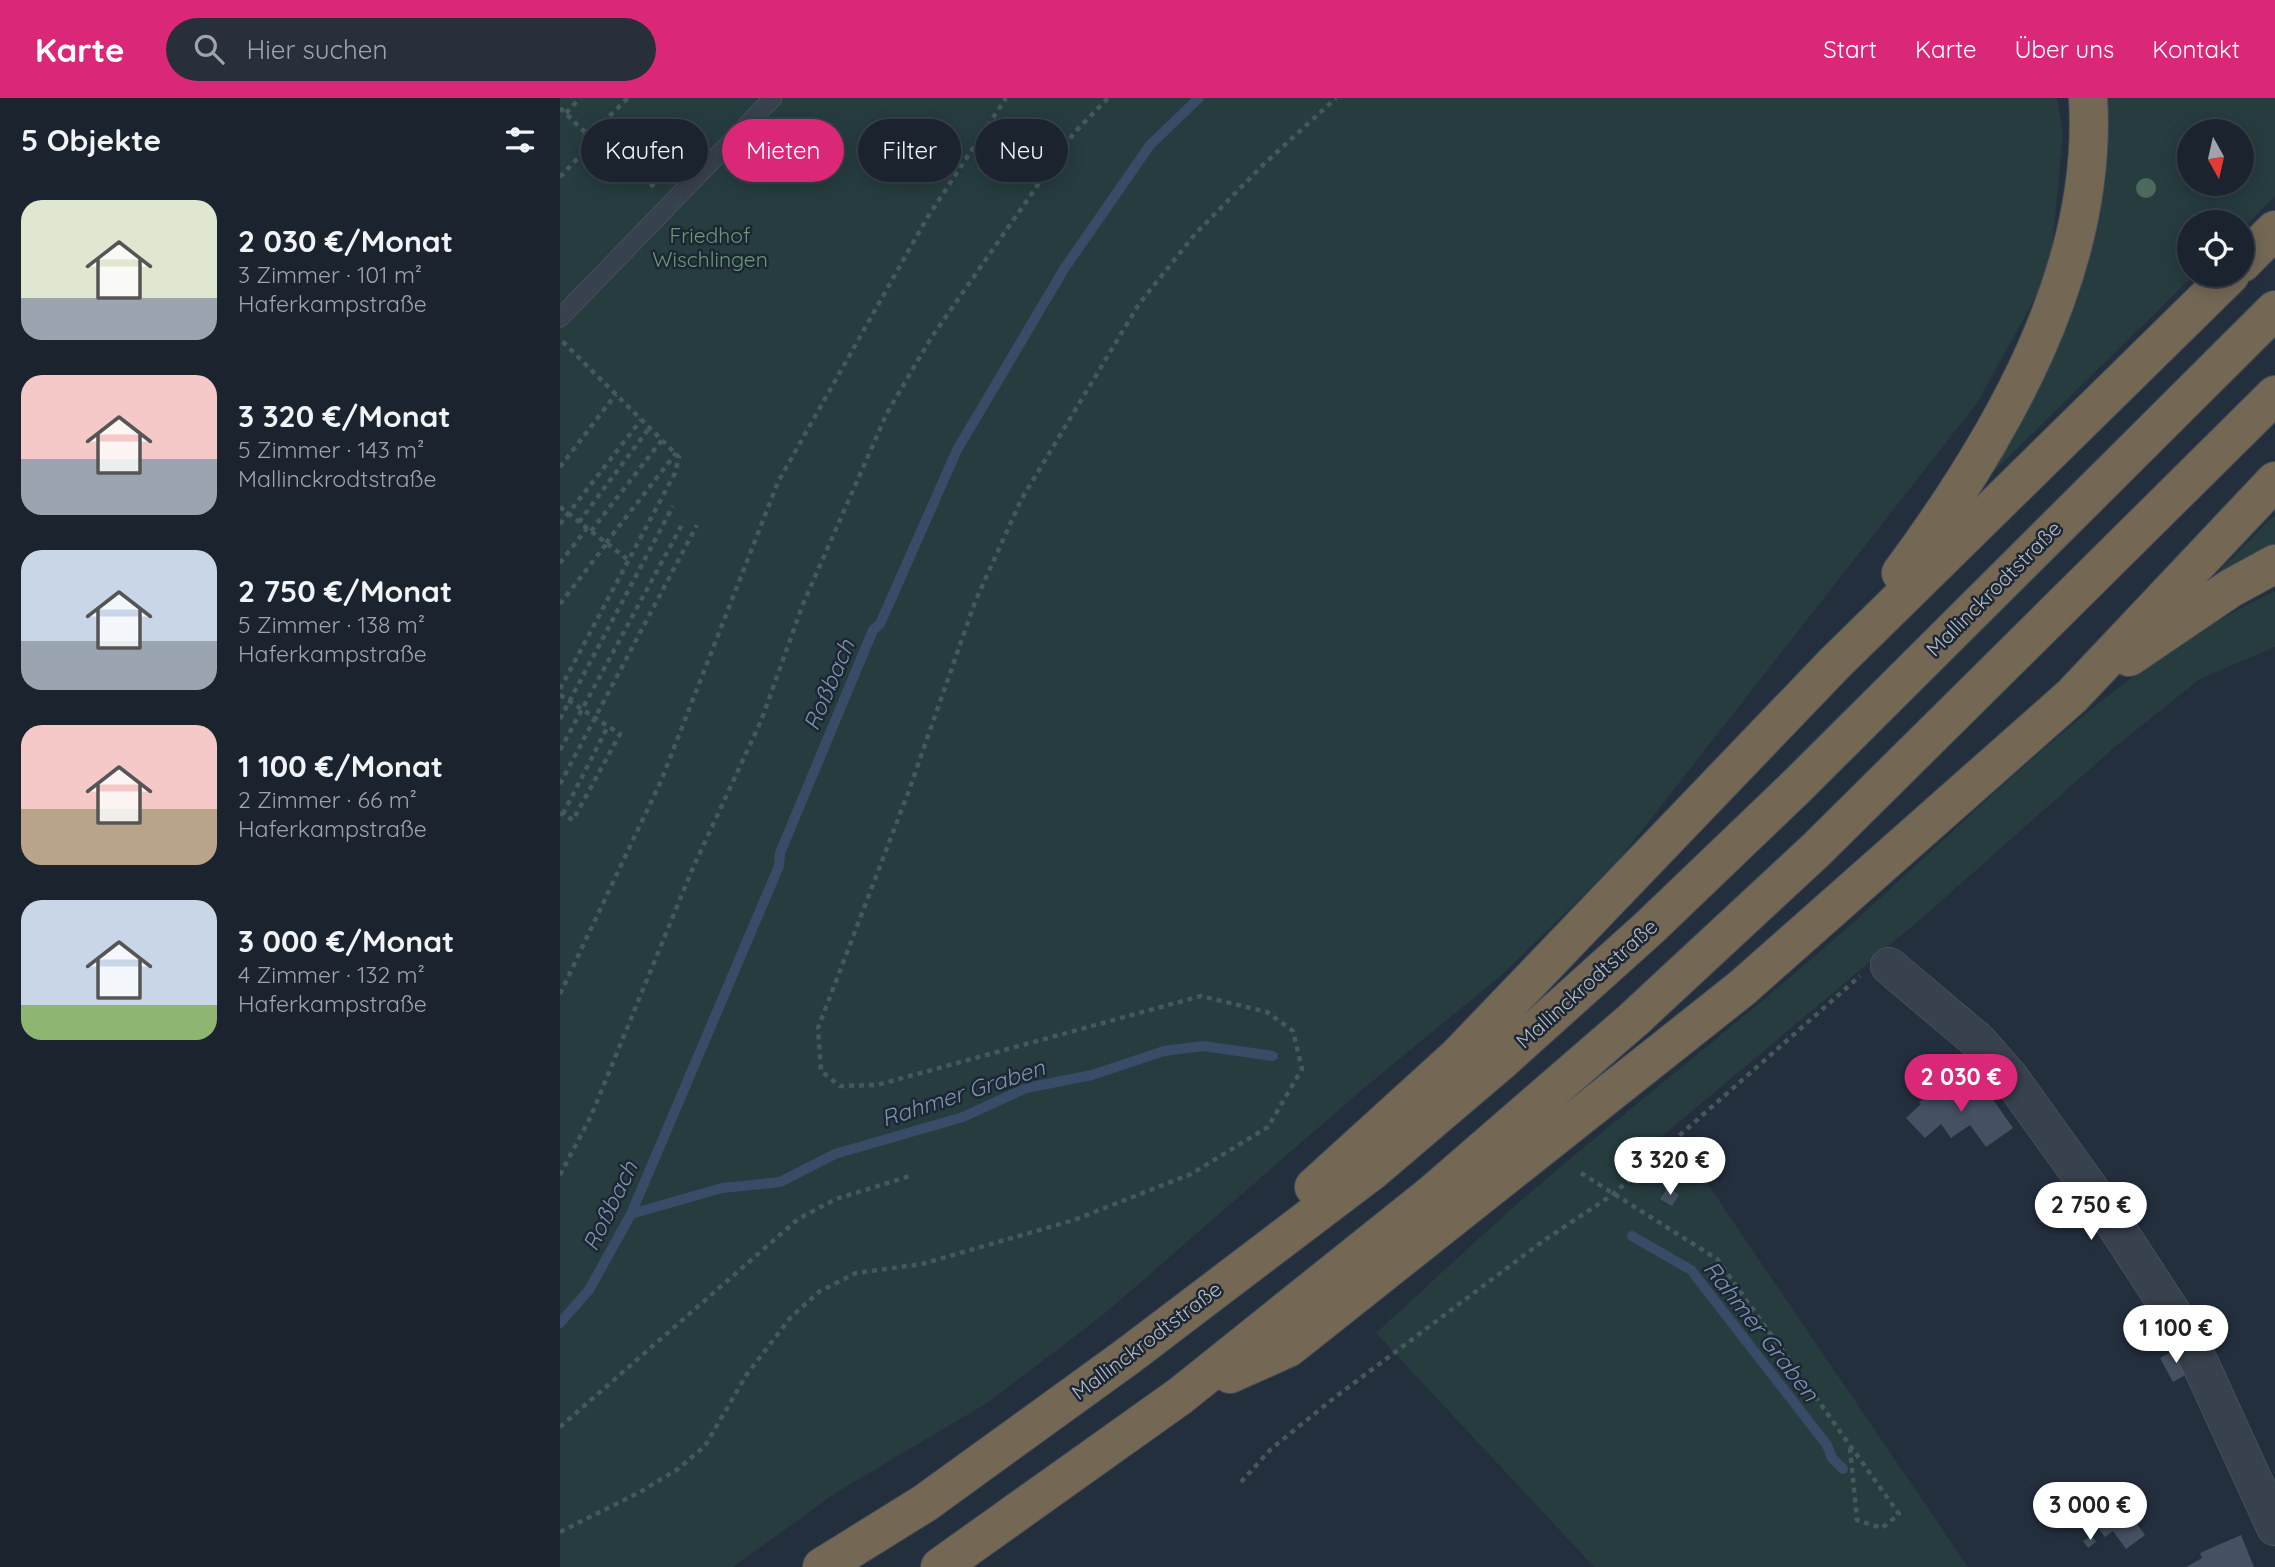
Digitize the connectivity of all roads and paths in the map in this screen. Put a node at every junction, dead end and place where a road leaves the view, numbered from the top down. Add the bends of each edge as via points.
1 (580, 98) edge
2 (628, 98) edge
3 (773, 98) edge
4 (1006, 98) edge
5 (1108, 98) edge
6 (1336, 98) edge
7 (2088, 98) edge
8 (560, 108) edge
9 (566, 113) junction
10 (606, 119) edge
11 (581, 128) edge
12 (581, 155) edge
13 (560, 177) edge
14 (649, 182) edge
15 (671, 203) junction
16 (2275, 230) edge
17 (2254, 251) edge
18 (2218, 287) edge
19 (2275, 310) edge
20 (560, 318) edge
21 (560, 339) edge
22 (616, 394) junction
23 (2275, 395) edge
24 (641, 419) junction
25 (650, 428) junction
26 (662, 440) junction
27 (676, 453) junction
28 (560, 467) edge
29 (2275, 481) edge
30 (673, 506) dead end
31 (560, 507) edge
32 (568, 513) junction
33 (579, 522) junction
34 (684, 522) dead end
35 (560, 524) edge
36 (697, 525) dead end
37 (589, 530) junction
38 (606, 543) junction
39 (627, 559) junction
40 (560, 563) edge
41 (2275, 564) edge
42 (560, 604) edge
43 (1833, 665) junction
44 (560, 689) edge
45 (560, 695) edge
46 (2072, 696) junction
47 (569, 701) junction
48 (581, 708) junction
49 (594, 717) junction
50 (560, 719) edge
51 (608, 726) junction
52 (560, 750) edge
53 (560, 784) edge
54 (562, 814) edge
55 (1889, 966) joint
56 (560, 993) edge
57 (1581, 1172) dead end
58 (560, 1175) edge
59 (910, 1176) dead end
60 (1612, 1195) junction
61 (1128, 1356) junction
62 (1180, 1396) junction
63 (560, 1427) edge
64 (1850, 1448) junction
65 (1241, 1482) dead end
66 (2275, 1527) edge
67 (560, 1532) edge
68 (822, 1567) edge
69 (940, 1567) edge

1 - 9 path
2 - 10 path
3 - 15 lane
4 - 56 path via 927,218 778,482 661,780
5 - 58 path via 1074,133 932,338 887,413 803,604 761,721 692,870 591,1116
6 - 67 path via 1196,233 1139,304 1021,500 975,602 818,1028 821,1071 840,1086 877,1085 1201,996 1267,1012 1293,1031 1302,1069 1268,1127 1191,1174 1073,1220 922,1264 856,1273 820,1290 791,1317 747,1374 705,1446 640,1492
7 - 43 highway via 2090,147 2081,216 2059,294 2034,355 1970,471 1921,547
8 - 9 path
9 - 11 path
12 - 13 path
14 - 15 path
15 - 20 lane
16 - 17 highway
18 - 43 highway
19 - 61 highway, Mallinckrodtstraße via 1650,927 1373,1170
21 - 22 path
22 - 24 path
22 - 28 path
23 - 62 highway via 1817,849 1633,1020 1431,1195
24 - 25 path
24 - 32 path
25 - 26 path
25 - 33 path
26 - 27 path
26 - 37 path
27 - 38 path
27 - 39 path via 680,457 675,473
29 - 46 highway
30 - 47 path
31 - 32 path
32 - 33 path
32 - 35 path
33 - 37 path
34 - 48 path
36 - 49 path
37 - 38 path
37 - 40 path
38 - 39 path
38 - 42 path
39 - 44 path
41 - 46 highway via 2231,588
43 - 61 highway via 1458,1056
45 - 47 path
46 - 62 highway via 1742,988 1288,1348
47 - 48 path
47 - 50 path
48 - 49 path
48 - 52 path
49 - 51 path
49 - 53 path
51 - 54 path
51 - 54 path via 620,734 573,820
55 - 60 path via 1870,968
55 - 66 street via 1978,1041 2009,1076 2106,1211 2188,1337
57 - 60 path
59 - 63 path via 836,1199 798,1219
60 - 64 path via 1717,1259
60 - 65 path via 1543,1241 1334,1398 1271,1449
61 - 68 highway, Mallinckrodtstraße via 925,1503
62 - 69 highway
64 - 64 path via 1899,1514 1882,1528 1857,1520

